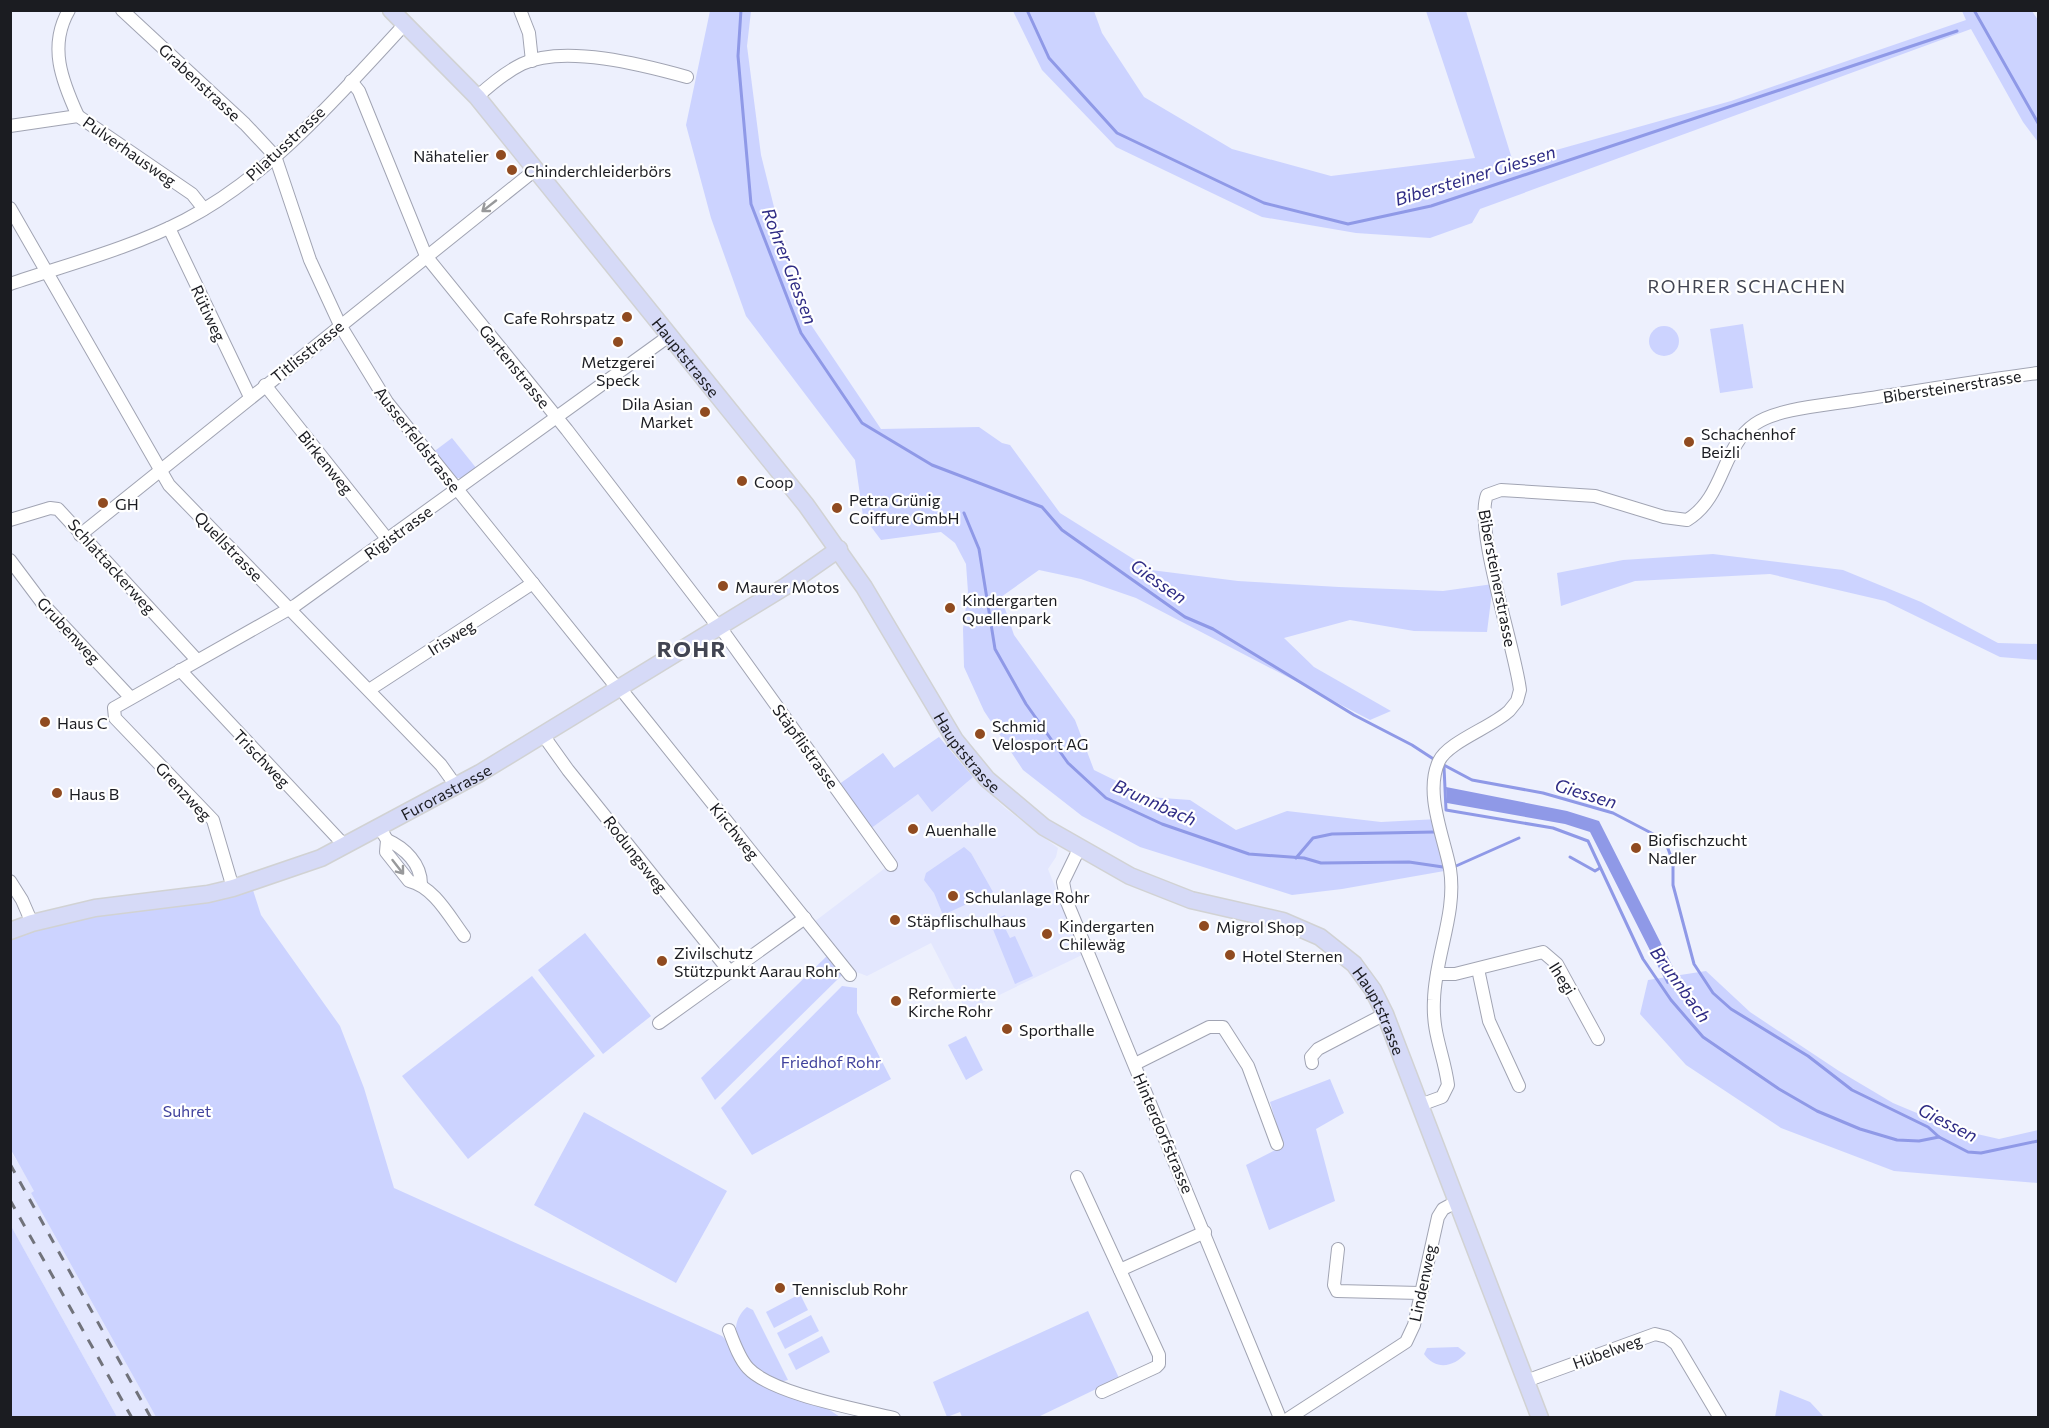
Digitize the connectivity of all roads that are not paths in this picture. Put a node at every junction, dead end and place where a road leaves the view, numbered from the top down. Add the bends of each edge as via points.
1 (69, 10) edge
2 (122, 10) edge
3 (391, 10) edge
4 (520, 10) edge
5 (405, 24) junction
6 (532, 61) junction
7 (687, 77) dead end
8 (351, 81) junction
9 (477, 97) junction
10 (78, 116) junction
11 (10, 126) edge
12 (275, 156) junction
13 (535, 170) junction
14 (10, 208) edge
15 (204, 209) junction
16 (169, 228) junction
17 (426, 256) junction
18 (48, 272) junction
19 (10, 284) edge
20 (340, 325) junction
21 (669, 336) junction
22 (2038, 372) edge
23 (265, 385) junction
24 (250, 397) junction
25 (557, 417) junction
26 (159, 469) junction
27 (457, 490) junction
28 (10, 520) edge
29 (80, 535) junction
30 (388, 540) junction
31 (839, 549) junction
32 (10, 560) edge
33 (533, 583) junction
34 (290, 609) junction
35 (719, 628) junction
36 (197, 660) junction
37 (180, 670) junction
38 (619, 689) junction
39 (369, 690) junction
40 (130, 697) junction
41 (114, 708) joint
42 (543, 735) junction
43 (456, 786) junction
44 (384, 834) junction
45 (345, 846) junction
46 (1079, 849) junction
47 (891, 865) dead end
48 (10, 881) edge
49 (233, 888) junction
50 (805, 918) junction
51 (32, 923) junction
52 (10, 931) edge
53 (464, 936) dead end
54 (1478, 969) junction
55 (730, 972) junction
56 (1437, 974) junction
57 (850, 975) dead end
58 (1385, 1014) junction
59 (659, 1023) dead end
60 (1598, 1039) dead end
61 (1312, 1063) dead end
62 (1135, 1064) junction
63 (1519, 1086) dead end
64 (1420, 1105) junction
65 (1277, 1144) dead end
66 (1077, 1176) dead end
67 (1456, 1202) junction
68 (1205, 1232) junction
69 (1338, 1249) dead end
70 (1120, 1270) junction
71 (1420, 1293) junction
72 (729, 1330) dead end
73 (1526, 1381) junction
74 (1102, 1392) dead end
75 (894, 1418) edge
76 (1280, 1418) edge
77 (1289, 1418) edge
78 (1540, 1418) edge
79 (1720, 1418) edge

1 - 10 street via 61,29 58,58 63,83
2 - 12 street, Grabenstrasse
3 - 5 main road, Hauptstrasse
4 - 6 street via 529,33
5 - 8 street, Pilatusstrasse
5 - 9 main road, Hauptstrasse
6 - 7 street via 594,57
6 - 9 street via 511,71
8 - 12 street, Pilatusstrasse
8 - 17 street, Gartenstrasse via 361,96
9 - 13 main road, Hauptstrasse
10 - 11 street, Pulverhausweg
10 - 15 street, Pulverhausweg via 192,194
12 - 15 street, Pilatusstrasse
12 - 20 street, Ausserfeldstrasse via 310,260
13 -> 17 street, Titlisstrasse
13 - 21 main road, Hauptstrasse
14 - 18 street, Quellstrasse
15 - 16 street, Pilatusstrasse
16 - 18 street, Pilatusstrasse
16 - 24 street, Rütiweg
17 - 20 street, Titlisstrasse
17 - 25 street, Gartenstrasse
18 - 19 street, Pilatusstrasse
18 - 26 street, Quellstrasse
20 - 23 street, Titlisstrasse
20 - 27 street, Ausserfeldstrasse via 387,402
21 - 25 street, Rigistrasse
21 - 31 main road, Hauptstrasse
22 - 56 street, Bibersteinerstrasse via 1809,407 1755,424 1731,455 1710,501 1687,519 1670,518 1595,496 1492,491 1487,495 1487,538 1520,690 1502,718 1445,753 1438,764 1438,819 1451,885
23 - 24 street, Titlisstrasse
23 - 30 street, Birkenweg
24 - 26 street, Titlisstrasse
25 - 27 street, Rigistrasse
25 - 35 street, Gartenstrasse
26 - 29 street, Titlisstrasse
26 - 34 street, Quellstrasse
27 - 30 street, Rigistrasse
27 - 33 street, Ausserfeldstrasse
28 - 29 street, Schlattackerweg via 58,509
29 - 36 street, Schlattackerweg
30 - 34 street, Rigistrasse
31 - 35 main road, Furorastrasse
31 - 46 main road, Hauptstrasse via 950,732 980,772 1028,815
32 - 40 street, Grubenweg via 43,604
33 - 38 street, Ausserfeldstrasse
33 - 39 street, Irisweg
34 - 36 street, Rigistrasse
34 - 39 street, Quellstrasse
35 - 38 main road, Furorastrasse
35 - 47 street, Stäpflistrasse
36 - 37 street, Rigistrasse
37 - 40 street, Rigistrasse
37 - 45 street, Trischweg
38 - 42 main road, Furorastrasse
38 - 50 street, Kirchweg
39 - 43 street, Quellstrasse
40 - 41 street, Rigistrasse
41 - 49 street, Grenzweg via 115,718 213,820
42 - 43 main road, Furorastrasse
42 - 55 street, Rodungsweg
43 - 44 main road, Furorastrasse
44 - 45 main road, Furorastrasse
44 - 53 street via 386,852 409,882 421,884
45 - 49 main road, Furorastrasse via 297,868
46 - 58 main road, Hauptstrasse via 1130,876 1191,900 1282,921 1320,937 1354,964
46 - 62 street, Hinterdorfstrasse via 1063,882 1067,902
48 - 51 street
49 - 51 main road, Furorastrasse via 95,908
50 - 55 street
50 - 57 street, Kirchweg
51 - 52 main road, Furorastrasse
54 - 56 street, Ihegi
54 - 60 street, Ihegi via 1539,952 1548,955 1557,964
54 - 63 street via 1489,1021
55 - 59 street
56 - 64 street, Bibersteinerstrasse via 1435,1033 1448,1085 1442,1096
58 - 61 street via 1318,1050 1311,1057
58 - 64 main road, Hauptstrasse
62 - 65 street via 1209,1027 1223,1027 1248,1066
62 - 68 street, Hinterdorfstrasse
64 - 67 main road, Hauptstrasse
66 - 70 street
67 - 71 street, Lindenweg via 1438,1217
67 - 73 main road, Hauptstrasse
68 - 70 street
68 - 76 street, Hinterdorfstrasse
69 - 71 street via 1334,1285 1337,1291
70 - 74 street via 1159,1355 1159,1364
71 - 77 street, Lindenweg via 1414,1325 1400,1347
72 - 75 street via 742,1360 758,1375 782,1388
73 - 78 main road, Hauptstrasse
73 - 79 street, Hübelweg via 1645,1336 1667,1337 1676,1344

